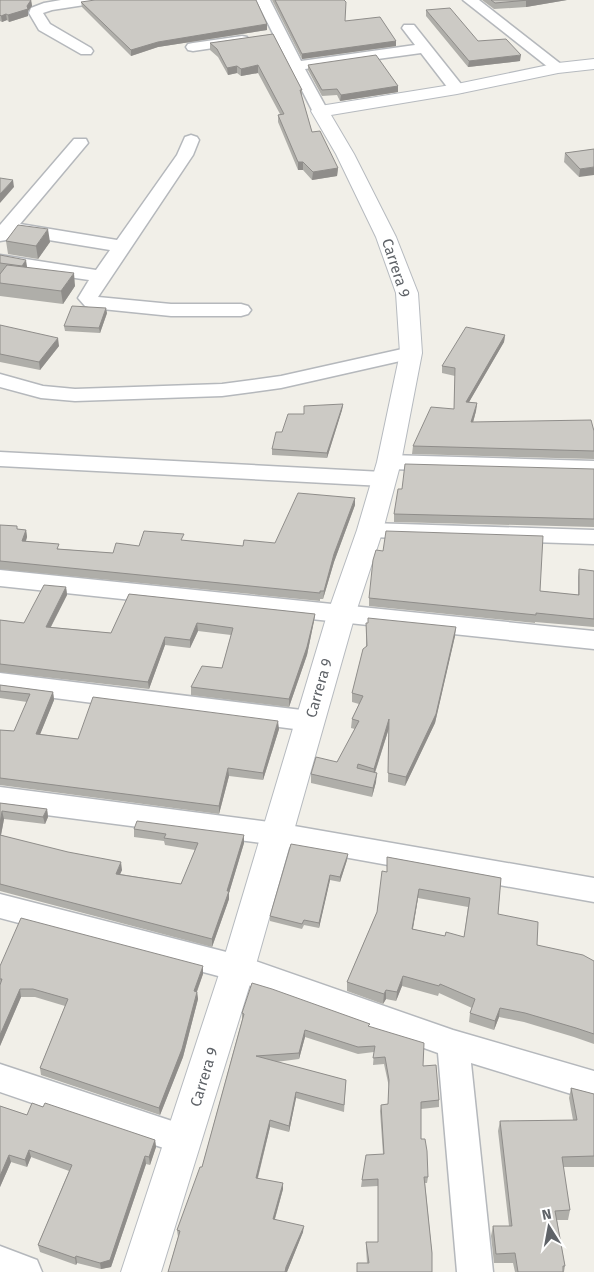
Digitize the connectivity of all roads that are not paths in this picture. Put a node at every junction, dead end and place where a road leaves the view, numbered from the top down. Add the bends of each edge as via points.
1 (91, 0) edge
2 (264, 0) edge
3 (470, 0) edge
4 (44, 3) edge
5 (409, 28) dead end
6 (279, 34) junction
7 (193, 47) dead end
8 (426, 48) junction
9 (86, 51) dead end
10 (594, 64) edge
11 (296, 66) junction
12 (558, 68) junction
13 (456, 89) junction
14 (320, 111) junction
15 (191, 140) dead end
16 (80, 143) dead end
17 (4, 232) edge
18 (122, 246) junction
19 (0, 261) edge
20 (101, 276) junction
21 (241, 310) dead end
22 (411, 353) junction
23 (0, 380) edge
24 (0, 458) edge
25 (594, 468) edge
26 (386, 470) junction
27 (370, 530) junction
28 (594, 537) edge
29 (0, 578) edge
30 (341, 616) junction
31 (594, 640) edge
32 (0, 682) edge
33 (310, 721) junction
34 (0, 798) edge
35 (277, 834) junction
36 (594, 890) edge
37 (0, 906) edge
38 (238, 968) junction
39 (453, 1044) junction
40 (0, 1078) edge
41 (594, 1086) edge
42 (184, 1140) junction
43 (0, 1263) edge
44 (24, 1272) edge
45 (141, 1272) edge
46 (475, 1272) edge

1 - 4 street
2 - 6 street
3 - 12 street
4 - 9 street via 36,14 44,27
5 - 8 street
6 - 7 street
6 - 11 street
8 - 11 street
8 - 13 street
10 - 12 main road
11 - 14 street
12 - 13 main road
13 - 14 main road
14 - 22 main road, Carrera 9 via 386,237 407,293
15 - 18 street via 185,155
16 - 17 street
17 - 18 street
18 - 20 street
19 - 20 street
20 - 21 street via 88,295 92,302 171,310
22 - 23 street via 281,382 222,390 75,395 41,392
22 - 26 main road, Carrera 9
24 - 26 street
25 - 26 street
26 - 27 main road, Carrera 9
27 - 28 street
27 - 30 main road, Carrera 9
29 - 30 street
30 - 31 street
30 - 33 main road, Carrera 9
32 - 33 street
33 - 35 main road, Carrera 9
34 - 35 street
35 - 36 street
35 - 38 main road, Carrera 9
37 - 38 street
38 - 39 street
38 - 42 main road, Carrera 9
39 - 41 street
39 - 46 street
40 - 42 street
42 - 45 main road, Carrera 9
43 - 44 street

